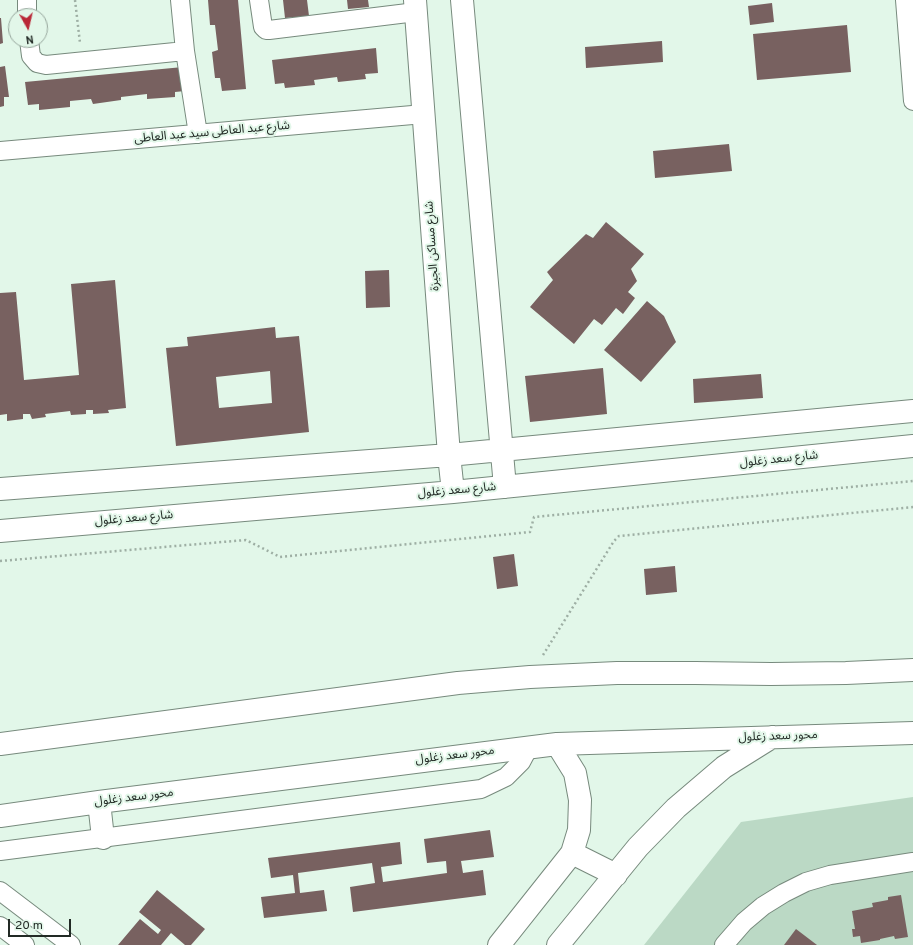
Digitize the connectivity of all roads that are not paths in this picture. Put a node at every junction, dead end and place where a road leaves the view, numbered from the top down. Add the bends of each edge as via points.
1 (180, 0) edge
2 (259, 0) edge
3 (466, 0) edge
4 (905, 0) edge
5 (415, 6) edge
6 (30, 48) edge
7 (185, 52) junction
8 (913, 101) edge
9 (424, 114) junction
10 (198, 134) junction
11 (0, 151) edge
12 (913, 411) edge
13 (913, 446) edge
14 (502, 449) junction
15 (449, 455) junction
16 (505, 487) junction
17 (0, 489) edge
18 (452, 492) junction
19 (0, 531) edge
20 (913, 670) edge
21 (913, 733) edge
22 (772, 737) junction
23 (0, 744) edge
24 (557, 744) junction
25 (529, 747) junction
26 (99, 802) junction
27 (0, 816) edge
28 (103, 838) junction
29 (0, 851) edge
30 (572, 853) junction
31 (913, 862) edge
32 (616, 875) junction
33 (0, 891) edge
34 (0, 926) edge
35 (25, 945) edge
36 (71, 945) edge
37 (499, 945) edge
38 (558, 945) edge
39 (724, 945) edge

1 - 7 street
2 - 5 street via 266,30
3 - 14 street
4 - 8 street
5 - 9 street, شارع مساكن الجيزة
6 - 7 street via 31,56 37,63 46,65
7 - 10 street
9 - 10 street, شارع عبد العاطى سيد عبد العاطى
9 - 15 street, شارع مساكن الجيزة
10 - 11 street, شارع عبد العاطى سيد عبد العاطى
12 - 14 street
13 - 16 street, شارع سعد زغلول
14 - 15 street
14 - 16 street
15 - 17 street
15 - 18 street, شارع مساكن الجيزة
16 - 18 street, شارع سعد زغلول
18 - 19 street, شارع سعد زغلول
20 - 23 street via 530,676
21 - 22 street, محور سعد زغلول
22 - 24 street, محور سعد زغلول
22 - 32 street via 724,767 676,808 638,847
24 - 25 street, محور سعد زغلول
24 - 30 street via 575,773 580,800 579,830
25 - 26 street, محور سعد زغلول
25 - 28 street via 521,762 506,777 481,789
26 - 27 street, محور سعد زغلول
26 - 28 street
28 - 29 street
30 - 32 street
30 - 37 street
31 - 39 street via 830,875 806,882 763,906 744,922
32 - 38 street
33 - 36 street
34 - 35 street

